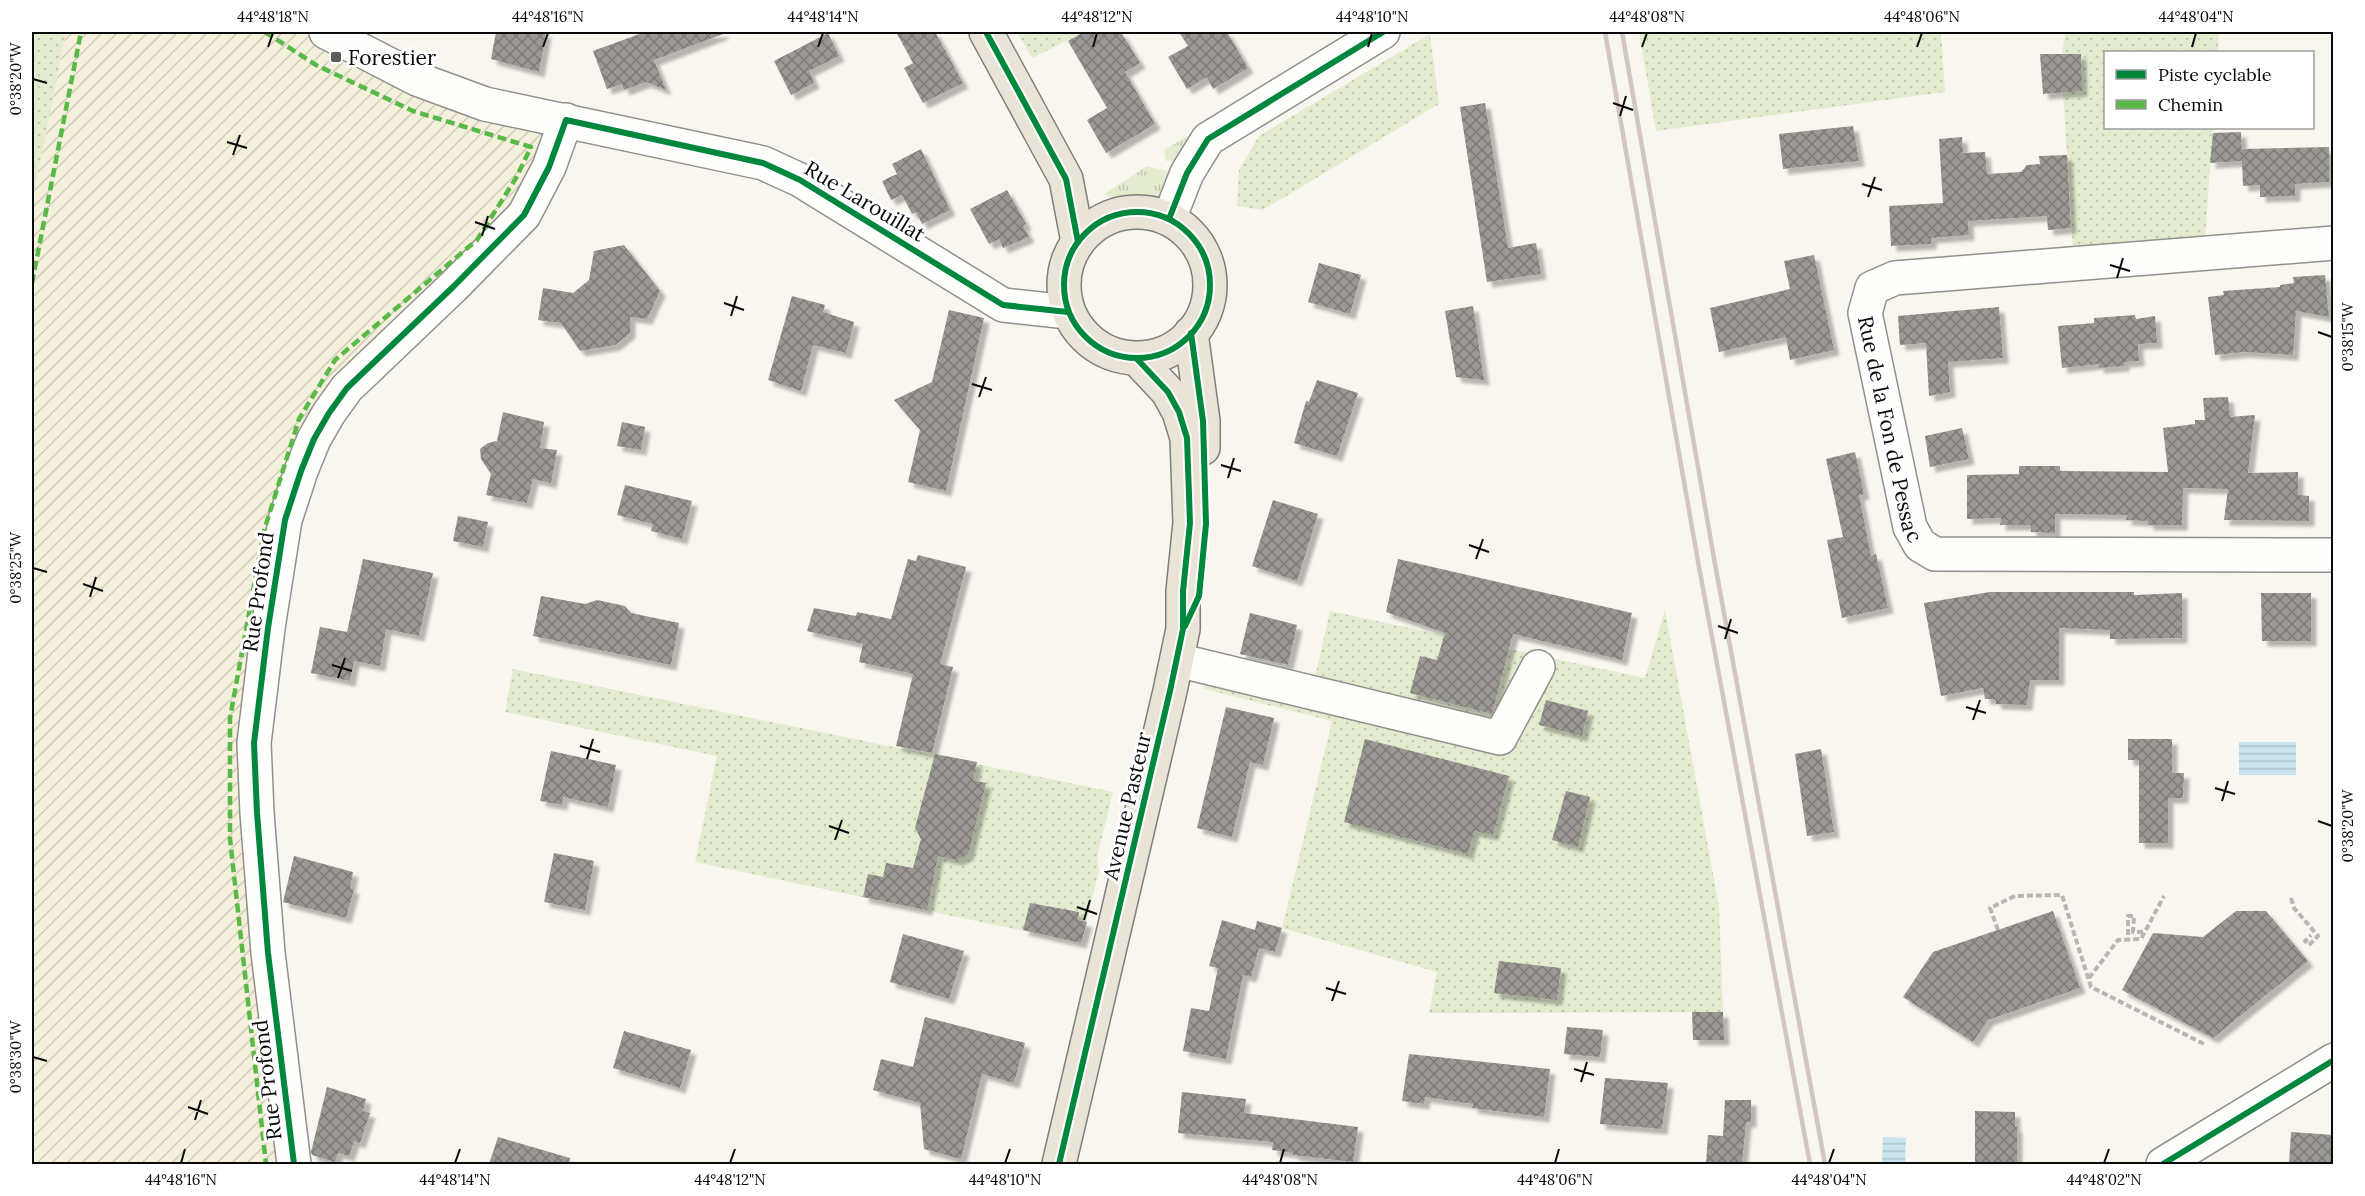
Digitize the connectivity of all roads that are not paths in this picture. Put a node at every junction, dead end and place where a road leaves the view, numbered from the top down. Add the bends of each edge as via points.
1 (326, 32) edge
2 (986, 32) edge
3 (1383, 32) edge
4 (566, 120) junction
5 (1066, 179) junction
6 (1112, 216) junction
7 (1169, 219) junction
8 (1078, 242) junction
9 (2334, 243) edge
10 (1068, 312) junction
11 (1191, 333) junction
12 (1137, 359) junction
13 (2334, 555) edge
14 (1180, 645) junction
15 (1538, 667) dead end
16 (2334, 1060) edge
17 (294, 1164) edge
18 (1059, 1164) edge
19 (2163, 1164) edge

1 - 4 street, Rue Larouillat via 437,87 485,104
2 - 5 main road
3 - 7 street via 1208,139 1187,173
4 - 10 street, Rue Larouillat via 763,163 800,180 1003,304
4 - 17 street, Rue Profond via 549,167 524,215 347,388 329,413 314,439 285,520 254,743 268,953
5 - 6 main road
5 - 8 main road
6 - 7 main road via 1150,213
6 - 8 main road via 1093,226
7 - 11 main road via 1189,233 1203,253 1210,277 1208,301
8 - 10 main road via 1066,264
9 - 13 street, Rue de la Fon de Pessac via 1895,278 1872,288 1865,313 1910,527 1920,545 1935,554
10 - 12 main road via 1081,333 1099,349
11 - 12 main road via 1183,343 1161,354
11 - 14 main road, Avenue Pasteur via 1203,421 1206,524 1199,596
12 - 14 main road, Avenue Pasteur via 1168,392 1187,438 1190,523
14 - 15 street via 1500,738
14 - 18 main road, Avenue Pasteur
16 - 19 street

